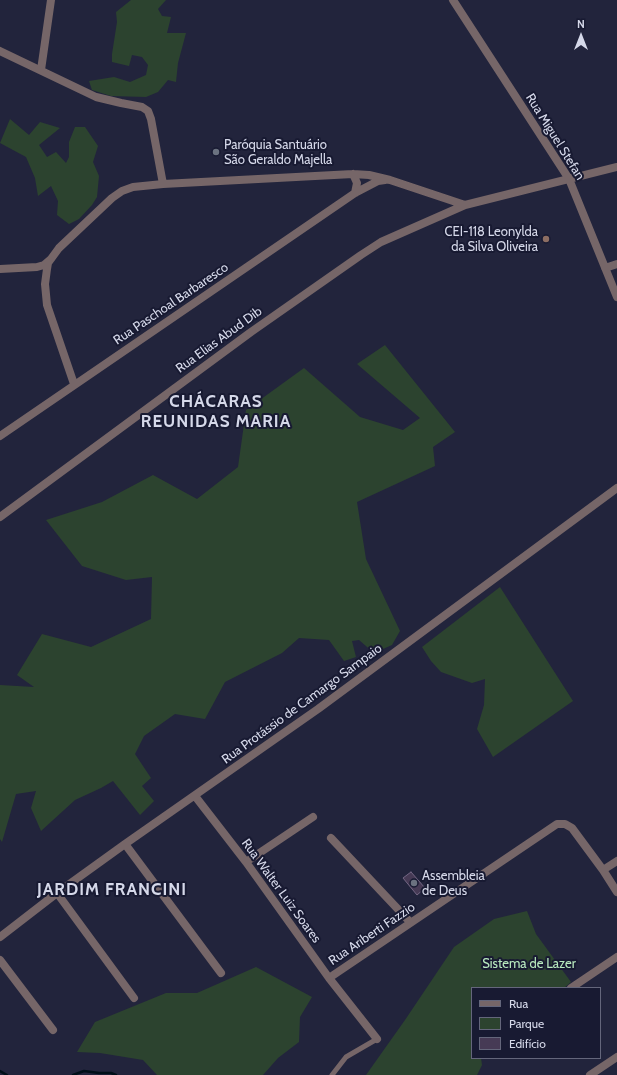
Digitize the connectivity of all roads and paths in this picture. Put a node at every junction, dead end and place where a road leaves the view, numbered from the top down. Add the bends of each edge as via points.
1 (51, 0) edge
2 (453, 0) edge
3 (0, 51) edge
4 (41, 70) junction
5 (617, 167) edge
6 (353, 174) junction
7 (569, 179) junction
8 (390, 180) junction
9 (163, 184) junction
10 (355, 193) junction
11 (465, 205) junction
12 (51, 259) junction
13 (617, 264) edge
14 (605, 268) junction
15 (0, 269) edge
16 (25, 269) junction
17 (46, 273) junction
18 (617, 297) edge
19 (74, 384) junction
20 (0, 436) edge
21 (617, 488) edge
22 (0, 518) edge
23 (195, 796) junction
24 (313, 817) dead end
25 (331, 838) dead end
26 (125, 844) junction
27 (617, 860) edge
28 (246, 862) junction
29 (603, 870) junction
30 (617, 892) edge
31 (57, 893) junction
32 (410, 922) junction
33 (0, 937) edge
34 (617, 957) edge
35 (0, 960) edge
36 (221, 973) dead end
37 (329, 978) junction
38 (572, 987) edge
39 (134, 998) dead end
40 (53, 1030) dead end
41 (377, 1039) joint
42 (617, 1057) edge
43 (332, 1075) edge
44 (590, 1075) edge

1 - 4 street
2 - 7 street, Rua Miguel Stefan
3 - 4 street
4 - 9 street via 96,97 148,110
5 - 7 street, Rua Elias Abud Dib
6 - 8 street
6 - 9 street
6 - 10 street via 357,183
7 - 11 street, Rua Elias Abud Dib
7 - 14 street, Rua Miguel Stefan
8 - 10 street, Rua Paschoal Barbaresco via 378,181
8 - 11 street
9 - 12 street via 132,186 122,190 59,248
10 - 19 street, Rua Paschoal Barbaresco
11 - 22 street, Rua Elias Abud Dib via 381,242 361,255 250,332
12 - 16 street via 40,266
12 - 17 street
13 - 14 street
14 - 18 street, Rua Miguel Stefan
15 - 16 street
16 - 17 street
17 - 19 street via 48,305
19 - 20 street, Rua Paschoal Barbaresco
21 - 23 street, Rua Protássio de Camargo Sampaio via 318,709
23 - 26 street, Rua Protássio de Camargo Sampaio
23 - 28 street, Rua Walter Luiz Soares
24 - 28 street
25 - 32 street
26 - 31 street, Rua Protássio de Camargo Sampaio
26 - 36 street
27 - 29 street
28 - 37 street, Rua Walter Luiz Soares
29 - 30 street, Rua Ariberti Fazzio
29 - 32 street, Rua Ariberti Fazzio via 572,828 565,824 557,824
31 - 33 street, Rua Protássio de Camargo Sampaio
31 - 39 street
32 - 37 street, Rua Ariberti Fazzio
34 - 38 street
35 - 40 street
37 - 41 street, Rua Walter Luiz Soares
41 - 43 lane via 346,1057
42 - 44 street

